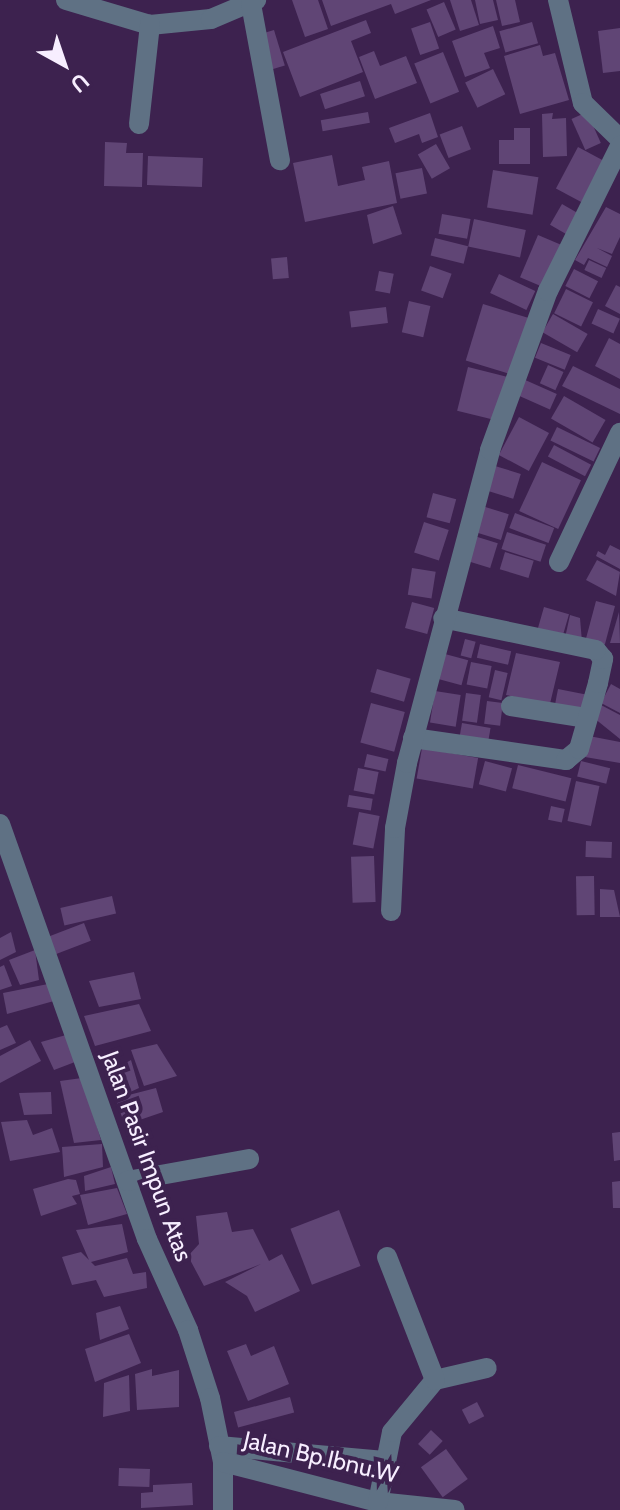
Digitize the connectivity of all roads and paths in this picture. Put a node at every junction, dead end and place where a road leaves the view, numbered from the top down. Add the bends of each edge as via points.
1 (66, 0) edge
2 (558, 0) edge
3 (253, 2) edge
4 (150, 25) junction
5 (139, 124) dead end
6 (620, 139) edge
7 (620, 146) edge
8 (280, 160) dead end
9 (620, 433) edge
10 (559, 562) dead end
11 (443, 618) junction
12 (511, 706) dead end
13 (587, 718) junction
14 (413, 738) junction
15 (0, 824) edge
16 (391, 911) dead end
17 (249, 1159) dead end
18 (127, 1181) junction
19 (387, 1257) dead end
20 (487, 1368) dead end
21 (435, 1380) junction
22 (221, 1454) junction
23 (384, 1461) junction
24 (378, 1502) junction
25 (223, 1510) edge
26 (455, 1510) edge

1 - 4 street
2 - 6 street via 583,103
3 - 4 street via 211,19
3 - 8 street
4 - 5 street
7 - 11 street via 548,291 512,379
9 - 10 street
11 - 13 street via 596,650 603,659
11 - 14 street
12 - 13 street
13 - 14 street via 579,749 566,760
14 - 16 street via 395,828
15 - 18 street, Jalan Pasir Impun Atas
17 - 18 street
18 - 22 street, Jalan Pasir Impun Atas via 188,1330
19 - 21 street
20 - 21 street
21 - 23 street via 392,1432
22 - 23 street
22 - 24 street, Jalan Bp.Ibnu.W
22 - 25 street, Jalan Pasir Impun Atas
23 - 24 street
24 - 26 street, Jalan Bp.Ibnu.W

